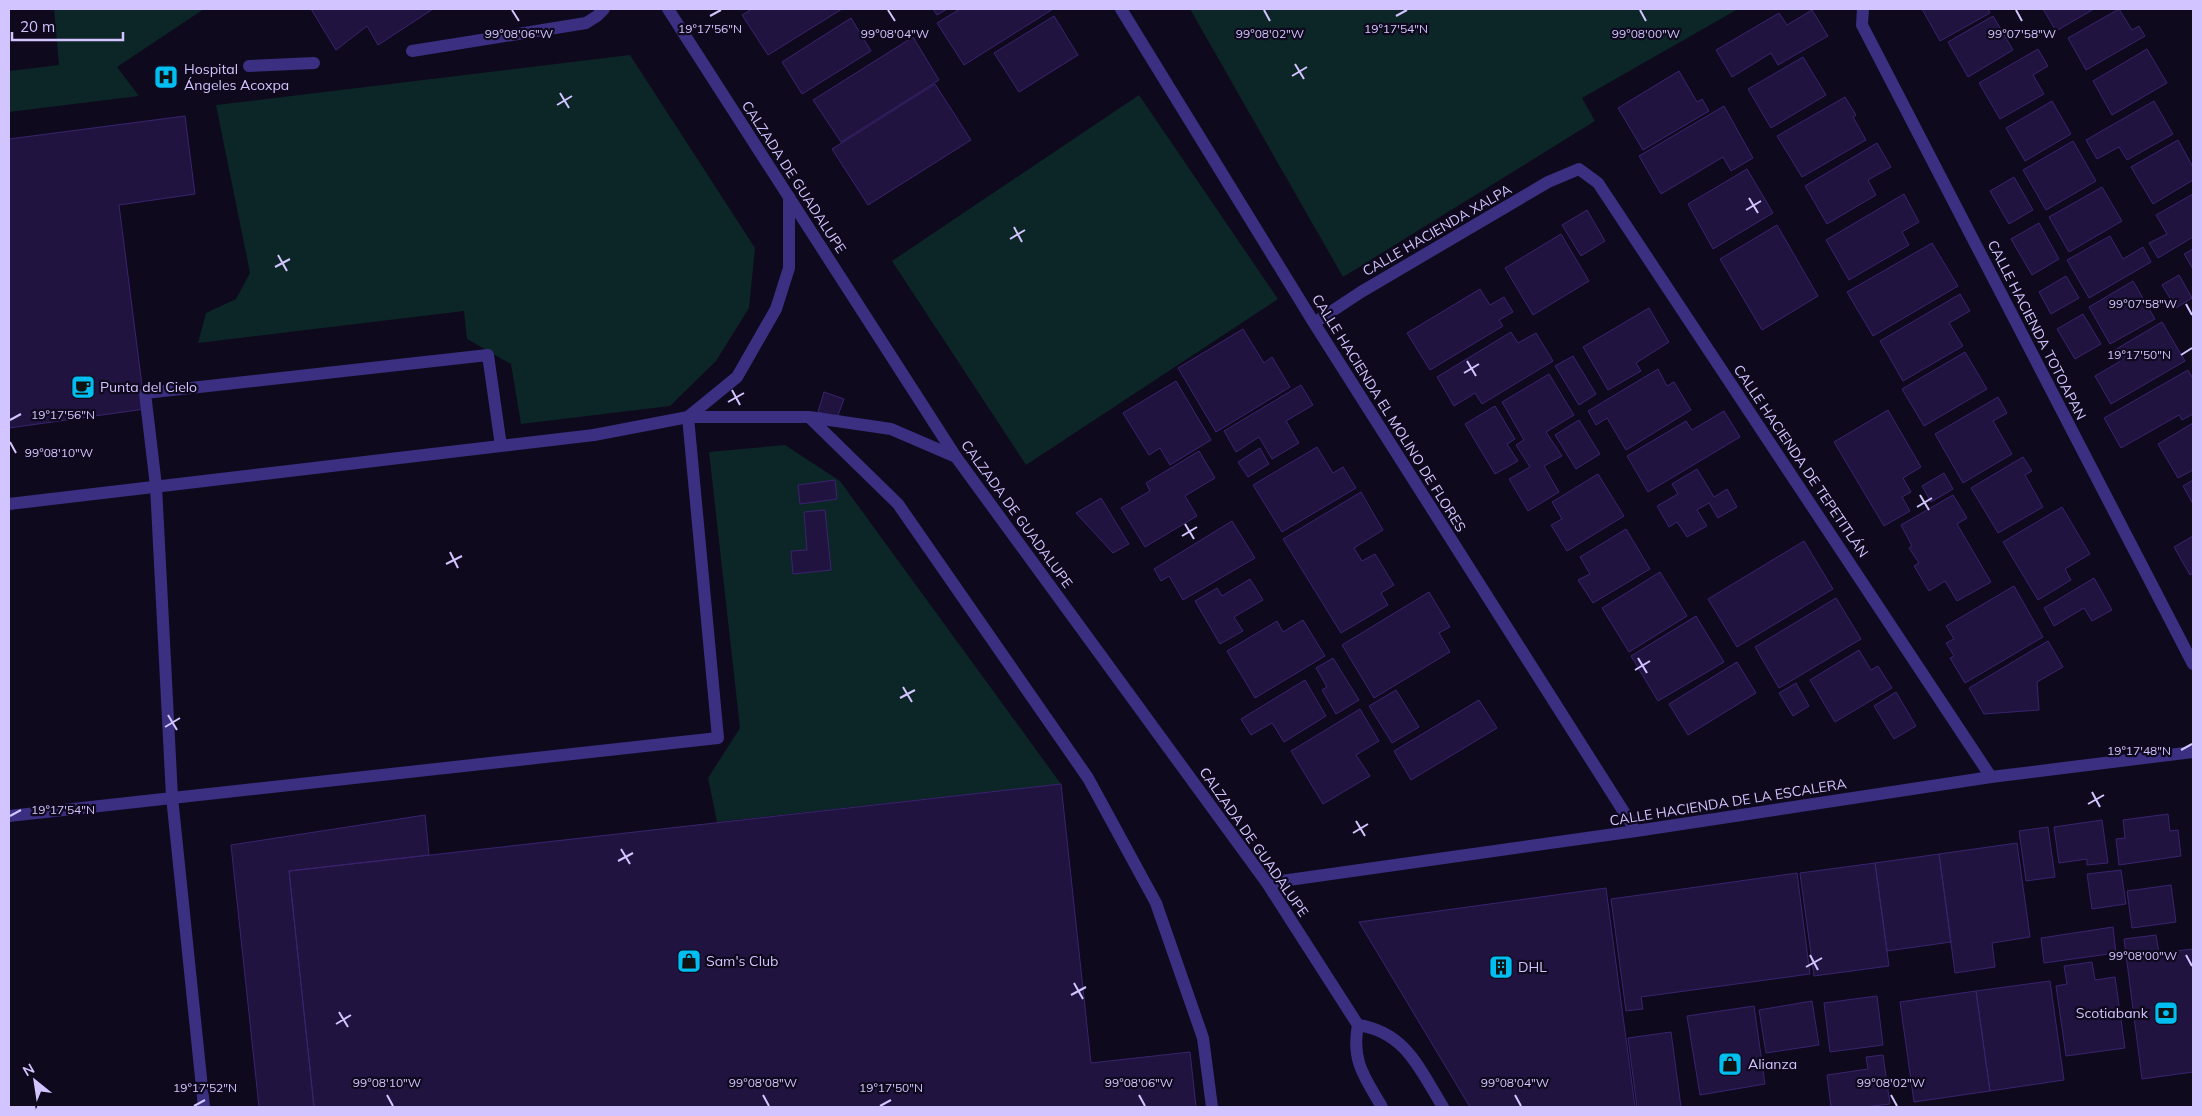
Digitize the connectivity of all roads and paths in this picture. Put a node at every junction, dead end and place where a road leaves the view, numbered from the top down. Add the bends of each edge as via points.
1 (604, 9) edge
2 (668, 9) edge
3 (1121, 9) edge
4 (1863, 9) edge
5 (412, 51) dead end
6 (314, 63) dead end
7 (249, 66) dead end
8 (1579, 170) joint
9 (790, 197) junction
10 (1314, 323) junction
11 (688, 417) junction
12 (809, 417) junction
13 (501, 446) junction
14 (956, 457) junction
15 (156, 486) junction
16 (9, 504) edge
17 (2193, 664) edge
18 (2193, 752) edge
19 (1991, 777) junction
20 (172, 797) junction
21 (9, 816) edge
22 (1636, 831) junction
23 (1268, 883) junction
24 (1358, 1025) junction
25 (204, 1107) edge
26 (1212, 1107) edge
27 (1382, 1107) edge
28 (1444, 1107) edge

1 - 5 street via 586,23
2 - 9 street, CALZADA DE GUADALUPE
3 - 10 street, CALLE HACIENDA EL MOLINO DE FLORES
4 - 17 street, CALLE HACIENDA TOTOAPAN via 1862,25
6 - 7 street
8 - 10 street, CALLE HACIENDA XALPA via 1548,182
8 - 19 street, CALLE HACIENDA DE TEPETITLÁN via 1598,183
9 - 11 street via 789,268 776,309 737,377
9 - 14 street, CALZADA DE GUADALUPE
10 - 22 street, CALLE HACIENDA EL MOLINO DE FLORES
11 - 12 street
11 - 13 street via 594,435
11 - 20 street via 718,738
12 - 14 street via 891,428
12 - 26 street via 898,504 1088,778 1156,903 1204,1038
13 - 15 street
13 - 15 street via 488,355 145,393
14 - 23 street, CALZADA DE GUADALUPE
15 - 16 street
15 - 20 street
18 - 19 street, CALLE HACIENDA DE LA ESCALERA
19 - 22 street, CALLE HACIENDA DE LA ESCALERA
20 - 21 street
20 - 25 street
22 - 23 street, CALLE HACIENDA DE LA ESCALERA
23 - 24 street, CALZADA DE GUADALUPE
24 - 27 street via 1357,1060
24 - 28 street via 1385,1032 1407,1049

